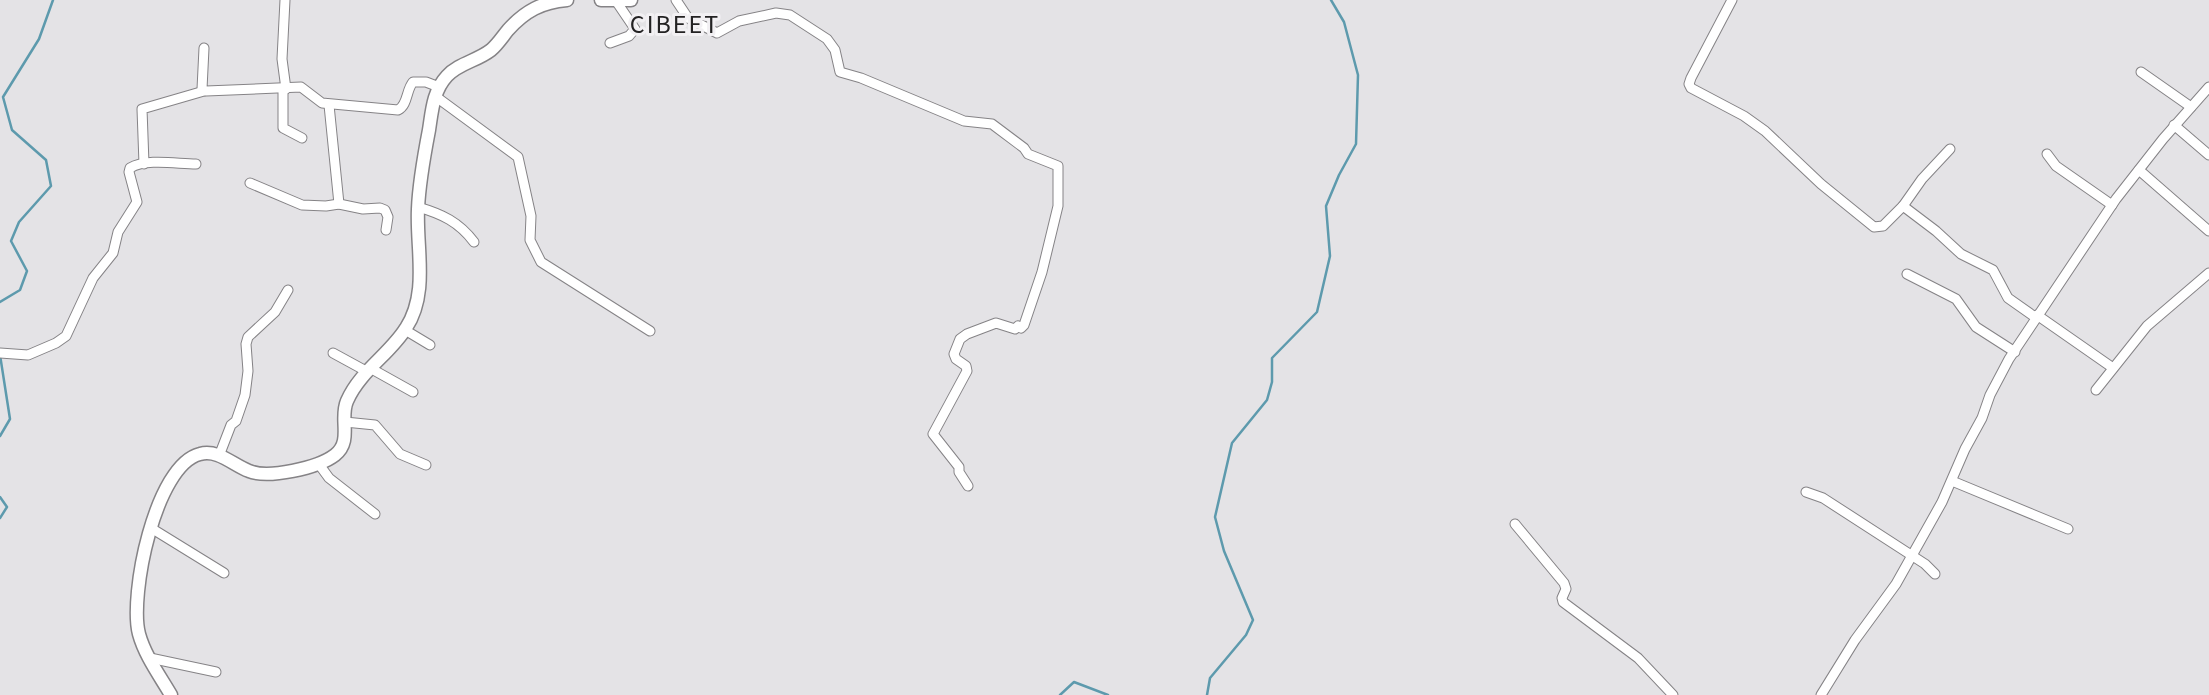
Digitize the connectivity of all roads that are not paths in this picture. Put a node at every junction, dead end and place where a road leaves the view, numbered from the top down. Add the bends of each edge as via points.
1 (285, 0) edge
2 (567, 0) edge
3 (601, 0) edge
4 (631, 0) edge
5 (676, 0) edge
6 (1732, 0) edge
7 (616, 1) edge
8 (610, 43) dead end
9 (204, 48) dead end
10 (2141, 72) dead end
11 (2209, 86) edge
12 (284, 89) junction
13 (204, 91) junction
14 (437, 92) junction
15 (329, 105) junction
16 (2191, 107) junction
17 (2175, 125) junction
18 (302, 138) dead end
19 (1950, 149) dead end
20 (2047, 154) dead end
21 (2209, 155) edge
22 (144, 164) junction
23 (195, 164) dead end
24 (2139, 170) junction
25 (250, 183) dead end
26 (339, 204) junction
27 (2112, 205) junction
28 (1903, 206) junction
29 (418, 207) junction
30 (386, 230) dead end
31 (2209, 232) edge
32 (474, 242) dead end
33 (2209, 273) edge
34 (1907, 274) dead end
35 (288, 290) dead end
36 (2036, 316) junction
37 (405, 330) junction
38 (650, 331) dead end
39 (429, 345) dead end
40 (2015, 352) junction
41 (2, 353) edge
42 (333, 353) dead end
43 (2113, 368) junction
44 (368, 369) junction
45 (2096, 390) dead end
46 (413, 392) dead end
47 (345, 422) junction
48 (219, 456) junction
49 (318, 463) junction
50 (426, 465) dead end
51 (1952, 481) junction
52 (968, 486) dead end
53 (1806, 492) dead end
54 (375, 514) dead end
55 (1515, 524) dead end
56 (151, 528) junction
57 (2068, 529) dead end
58 (1912, 555) junction
59 (225, 573) dead end
60 (1935, 574) dead end
61 (150, 658) junction
62 (216, 672) dead end
63 (171, 695) edge
64 (1673, 695) edge
65 (1821, 695) edge

1 - 12 street
2 - 14 main road via 529,11 492,48 455,68
3 - 7 main road
4 - 7 main road
5 - 52 street via 688,18 717,33 739,21 776,13 792,16 827,39 840,72 964,121 992,124 1028,154 1058,166 1058,206 1024,325 1014,330 994,323 967,334 954,354 967,370 933,434
6 - 28 street via 1691,78 1691,88 1765,131 1874,227 1883,226
7 - 8 street via 635,29
9 - 13 street
10 - 16 street
11 - 16 street
12 - 13 street
12 - 15 street via 303,88
12 - 18 street via 283,129
13 - 22 street via 142,110
14 - 15 street via 426,82 414,82 400,110
14 - 29 main road
14 - 38 street via 518,157 531,216 530,240 541,262
15 - 26 street
16 - 17 street
17 - 21 street
17 - 24 street
19 - 28 street
20 - 27 street via 2056,166
22 - 23 street
22 - 41 street via 129,170 137,201 66,336 27,355
24 - 27 street
24 - 31 street
25 - 26 street via 302,205
26 - 30 street via 385,210
27 - 36 street
28 - 36 street via 1961,254 1993,270 2008,298
29 - 32 street via 446,216
29 - 37 main road via 420,282
33 - 43 street via 2147,326
34 - 40 street via 1956,299 1976,327
35 - 48 street via 278,308 247,340 245,395
36 - 40 street
36 - 43 street
37 - 39 street
37 - 44 main road
40 - 51 street via 1997,379
42 - 44 street
43 - 45 street
44 - 46 street
44 - 47 main road via 348,399
47 - 49 main road via 341,449
47 - 50 street via 375,425 400,454
48 - 49 main road via 265,475
48 - 56 main road via 202,453 184,464 163,495
49 - 54 street via 329,478
51 - 57 street
51 - 58 street
53 - 58 street via 1823,498
55 - 64 street via 1564,583 1563,602 1638,658
56 - 59 street
56 - 61 main road via 136,599 139,634
58 - 60 street
58 - 65 street
61 - 62 street
61 - 63 main road

